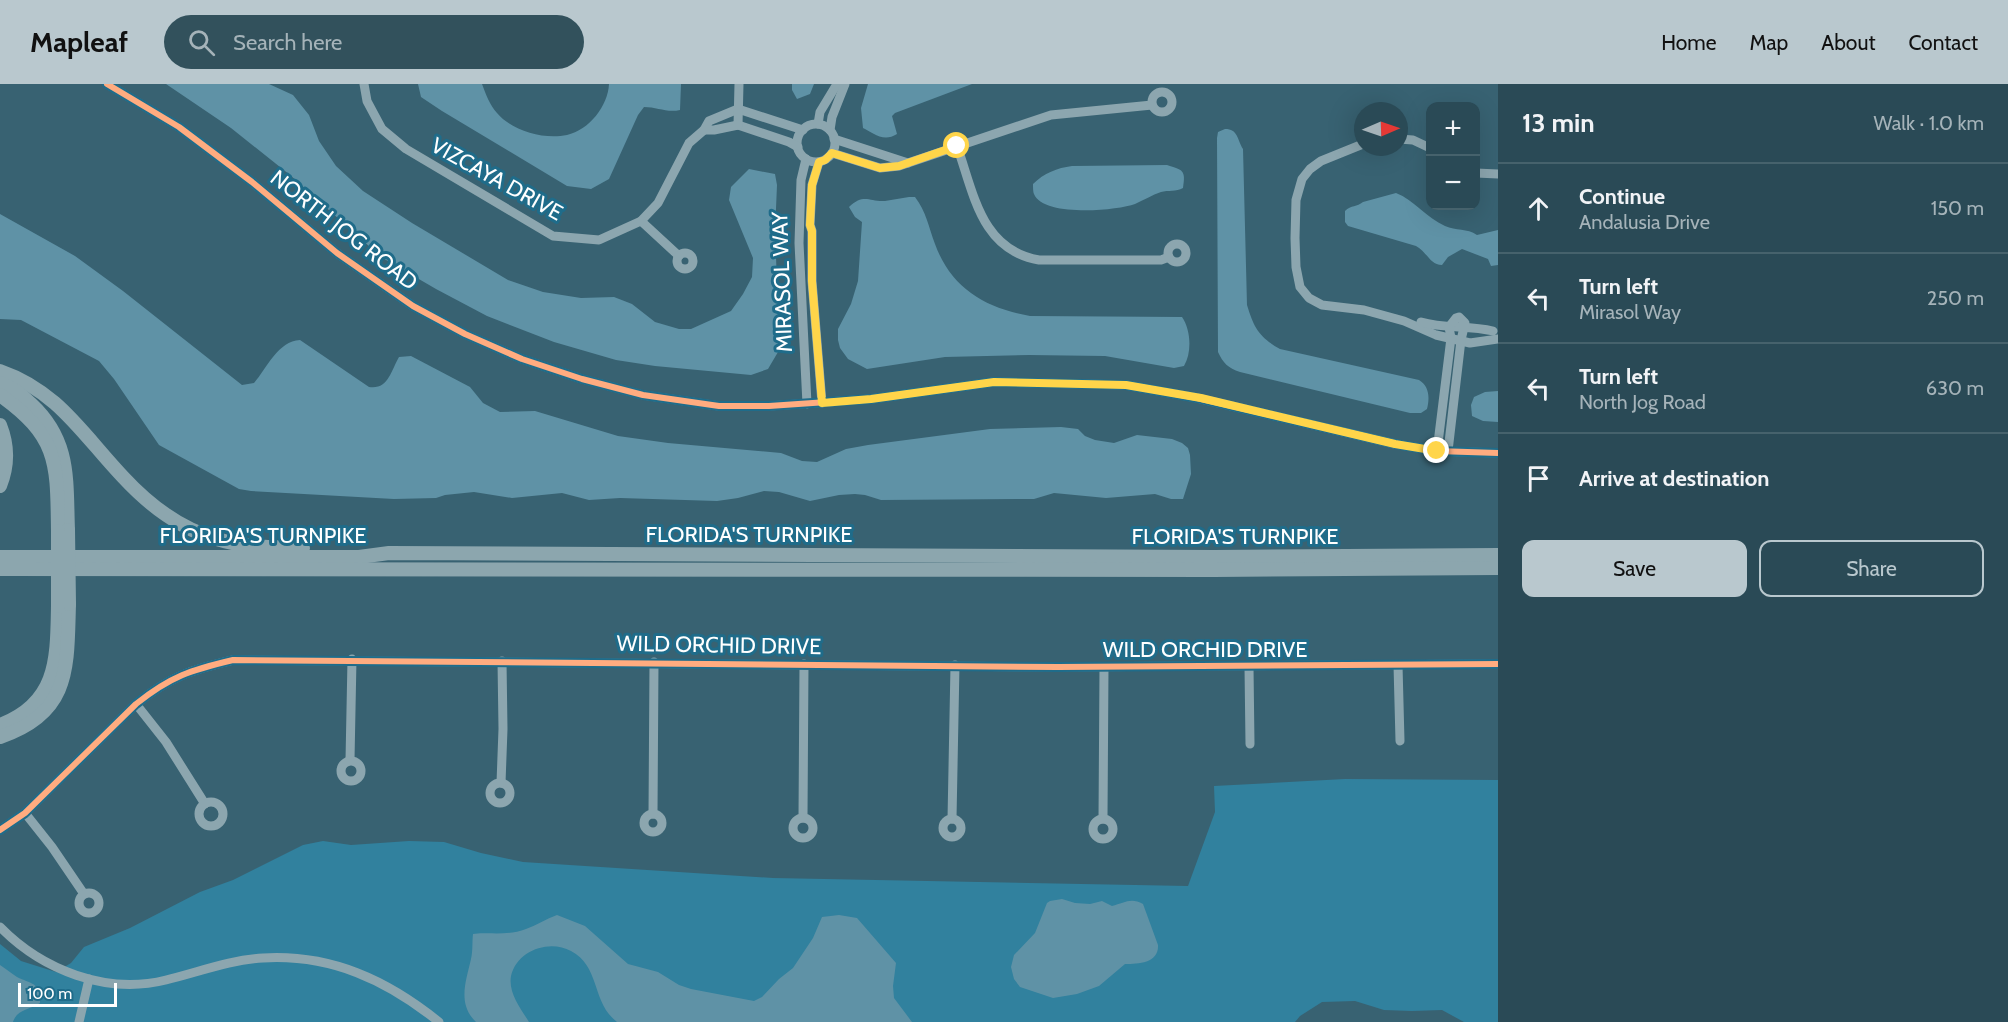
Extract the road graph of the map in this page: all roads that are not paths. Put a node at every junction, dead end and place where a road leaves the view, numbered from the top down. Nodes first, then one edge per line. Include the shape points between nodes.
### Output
1 (107, 84) edge
2 (364, 84) edge
3 (739, 84) edge
4 (837, 84) edge
5 (845, 84) edge
6 (1152, 105) dead end
7 (738, 109) junction
8 (738, 124) junction
9 (818, 124) junction
10 (704, 130) junction
11 (802, 130) junction
12 (832, 135) junction
13 (1408, 140) edge
14 (957, 146) junction
15 (1426, 146) edge
16 (798, 147) junction
17 (1354, 148) edge
18 (832, 153) junction
19 (806, 159) junction
20 (819, 162) junction
21 (908, 163) junction
22 (1480, 173) edge
23 (1498, 174) edge
24 (642, 221) junction
25 (679, 256) dead end
26 (1169, 257) dead end
27 (1417, 323) junction
28 (1448, 326) junction
29 (1465, 328) junction
30 (1495, 336) edge
31 (1458, 340) junction
32 (0, 371) edge
33 (0, 383) edge
34 (0, 395) edge
35 (822, 403) junction
36 (807, 404) junction
37 (0, 425) edge
38 (1437, 451) junction
39 (1448, 451) junction
40 (1498, 453) edge
41 (0, 486) edge
42 (63, 531) junction
43 (389, 554) junction
44 (1498, 555) edge
45 (0, 557) edge
46 (1498, 568) edge
47 (0, 569) edge
48 (39, 569) junction
49 (0, 578) edge
50 (63, 605) junction
51 (352, 659) junction
52 (502, 661) junction
53 (654, 662) junction
54 (804, 664) junction
55 (1498, 664) edge
56 (955, 665) junction
57 (1398, 665) junction
58 (1104, 667) junction
59 (1249, 667) junction
60 (136, 704) junction
61 (0, 725) edge
62 (0, 737) edge
63 (1400, 741) dead end
64 (1250, 744) dead end
65 (350, 760) dead end
66 (501, 783) dead end
67 (205, 804) dead end
68 (25, 813) junction
69 (653, 814) dead end
70 (803, 818) dead end
71 (952, 819) dead end
72 (1103, 819) dead end
73 (0, 830) edge
74 (84, 894) dead end
75 (0, 927) edge
76 (89, 979) junction
77 (79, 1022) edge
78 (438, 1022) edge

1 - 36 street, NORTH JOG ROAD via 179,127 337,253 410,304 465,334 532,362 643,395 718,406
2 - 24 street, VIZCAYA DRIVE via 367,101 382,129 406,149 553,236 599,240
3 - 7 street
4 - 9 street via 820,112
5 - 12 street via 832,117
6 - 14 street via 1051,115
7 - 8 street
7 - 10 street, VIZCAYA DRIVE via 709,122
7 - 11 street
8 - 10 street
8 - 16 street
9 - 11 street
9 - 12 street
10 - 24 street, VIZCAYA DRIVE via 689,144 658,203
11 - 16 street
12 - 18 street
12 - 21 street
13 - 15 street
14 - 21 street
14 - 26 street via 983,219 993,236 1009,250 1039,260
16 - 19 street
17 - 27 street via 1321,161 1302,179 1296,200 1297,279 1309,298 1322,305
18 - 20 street
18 - 21 street via 880,168
19 - 20 street
19 - 36 street, MIRASOL WAY via 801,180 799,243
20 - 35 street, MIRASOL WAY via 815,176 812,281
22 - 23 street
24 - 25 street
27 - 28 street via 1431,318
27 - 31 street via 1436,335
28 - 29 street
28 - 31 street
29 - 30 street via 1484,329
29 - 31 street
30 - 31 street
31 - 38 street
31 - 39 street
32 - 43 highway via 47,395 157,509 196,532 255,546
33 - 42 highway via 36,408 59,442 65,466
34 - 42 highway via 34,423 45,440 57,478
35 - 36 street, NORTH JOG ROAD
35 - 38 street, NORTH JOG ROAD via 994,382 1126,385
37 - 41 highway via 6,461
38 - 39 street, NORTH JOG ROAD
39 - 40 street, NORTH JOG ROAD
42 - 50 highway, bridge
43 - 44 highway, FLORIDA'S TURNPIKE
43 - 45 highway, FLORIDA'S TURNPIKE
46 - 48 highway, FLORIDA'S TURNPIKE
47 - 48 highway, FLORIDA'S TURNPIKE
48 - 49 highway
50 - 61 highway via 53,672 28,710
50 - 62 highway via 67,664 62,685 40,717
51 - 52 street, WILD ORCHID DRIVE
51 - 60 street, WILD ORCHID DRIVE via 233,660 181,674
51 - 65 street
52 - 53 street, WILD ORCHID DRIVE
52 - 66 street
53 - 54 street, WILD ORCHID DRIVE
53 - 69 street
54 - 56 street, WILD ORCHID DRIVE
54 - 70 street
55 - 57 street, WILD ORCHID DRIVE
56 - 58 street, WILD ORCHID DRIVE
56 - 71 street
57 - 59 street, WILD ORCHID DRIVE
57 - 63 street
58 - 59 street, WILD ORCHID DRIVE
58 - 72 street
59 - 64 street
60 - 67 street via 166,742
60 - 68 street, WILD ORCHID DRIVE
68 - 73 street, WILD ORCHID DRIVE
68 - 74 street
75 - 76 street via 25,950
76 - 77 street
76 - 78 street via 139,984 237,961 291,958 367,976 404,996

